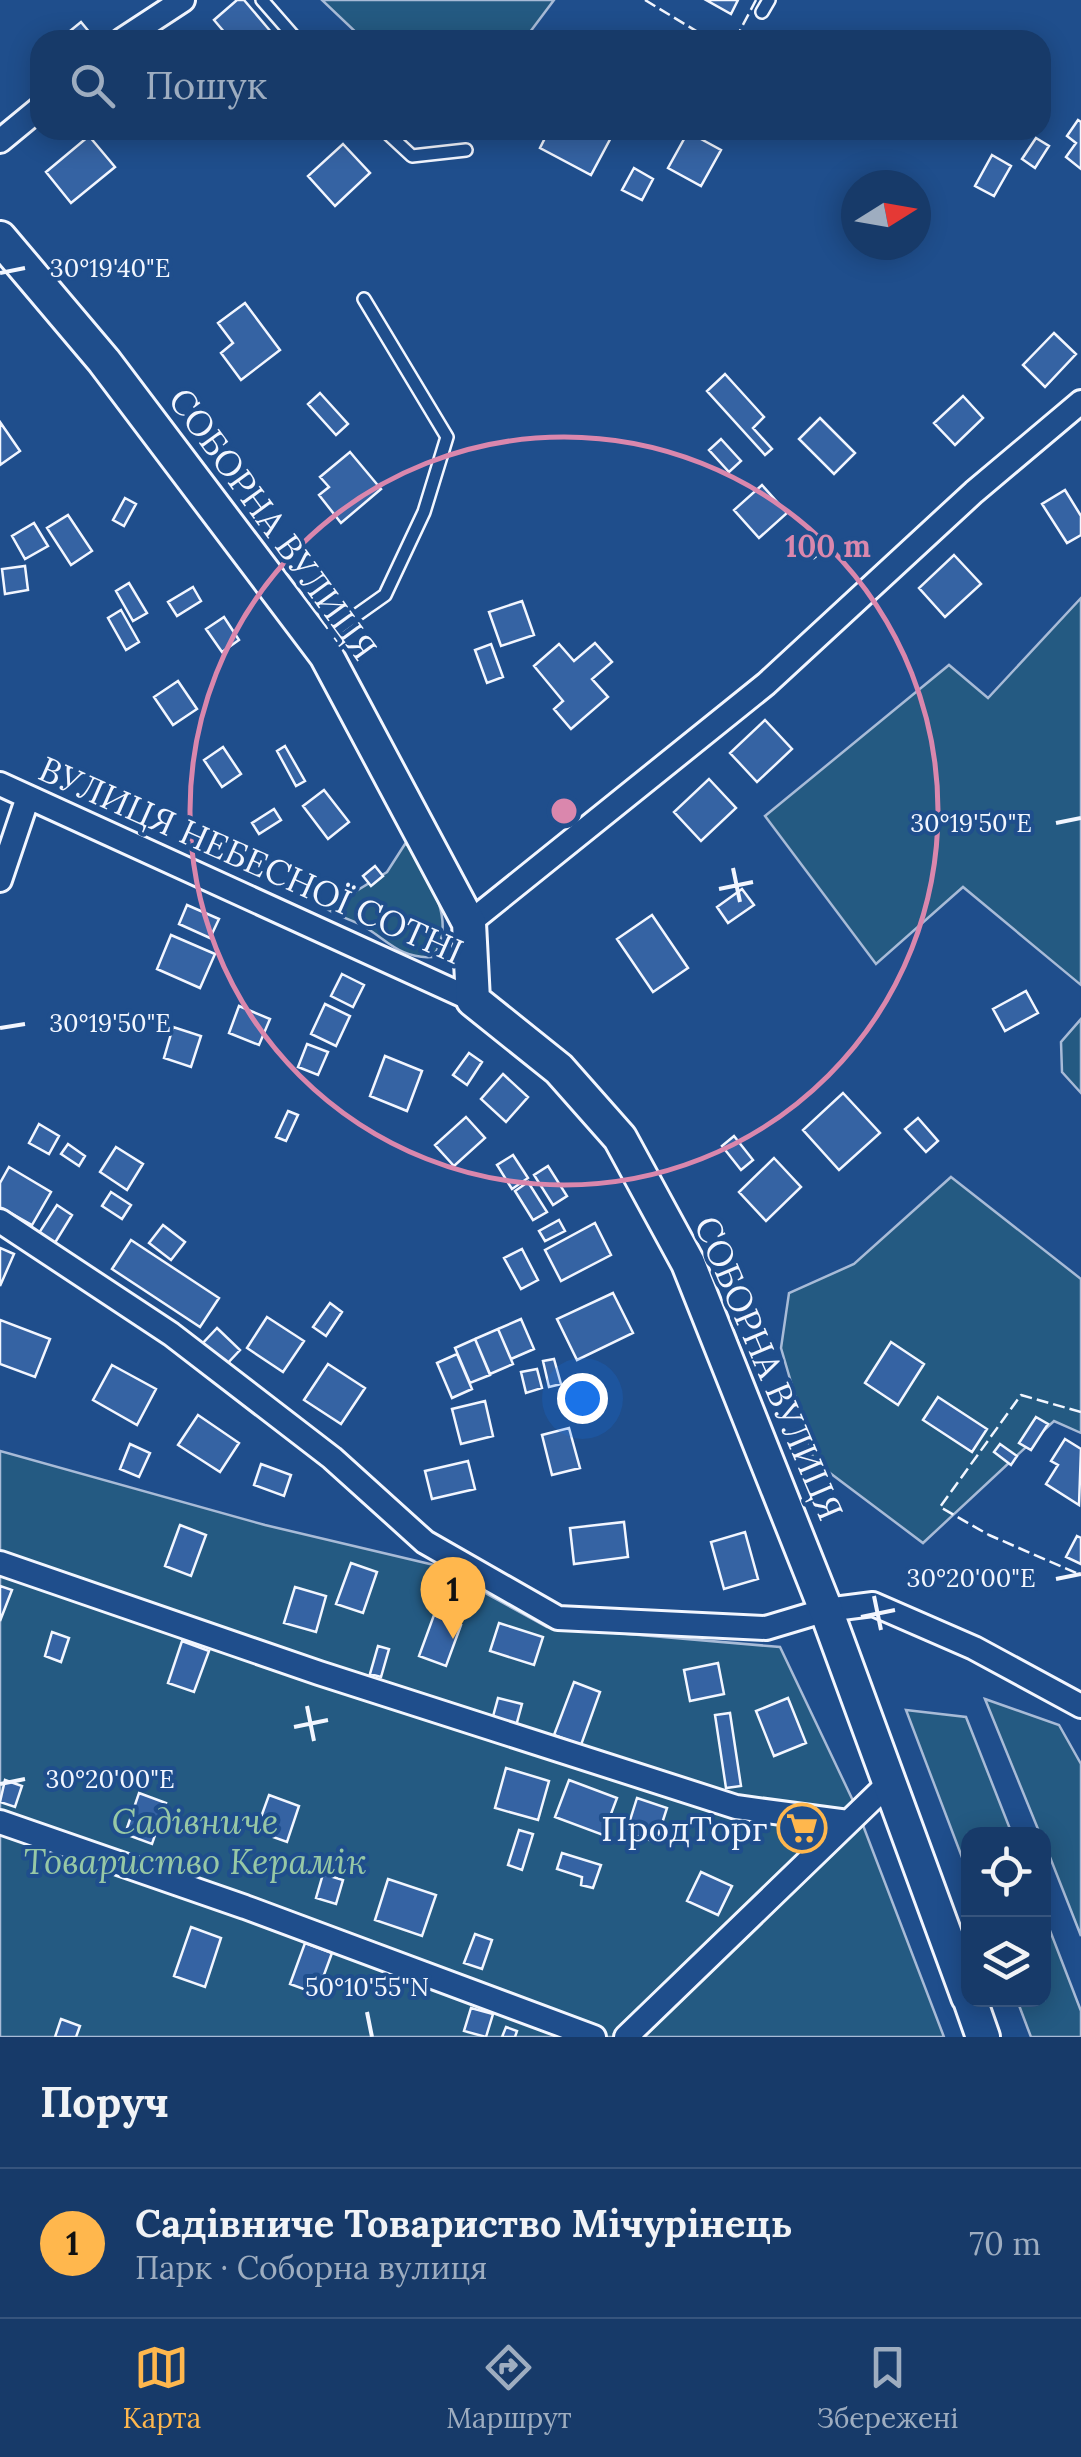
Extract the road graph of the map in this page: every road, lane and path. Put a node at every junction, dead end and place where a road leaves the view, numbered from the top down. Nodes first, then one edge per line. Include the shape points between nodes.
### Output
1 (184, 0) edge
2 (262, 0) edge
3 (138, 30) edge
4 (288, 30) edge
5 (30, 116) edge
6 (395, 140) edge
7 (0, 141) edge
8 (466, 150) dead end
9 (0, 238) edge
10 (364, 299) dead end
11 (1081, 402) edge
12 (317, 644) junction
13 (0, 784) edge
14 (28, 797) junction
15 (0, 880) edge
16 (469, 922) junction
17 (473, 1000) junction
18 (0, 1221) edge
19 (0, 1563) edge
20 (826, 1610) junction
21 (1081, 1706) edge
22 (890, 1782) junction
23 (0, 1822) edge
24 (848, 1822) junction
25 (961, 1976) edge
26 (972, 2007) edge
27 (594, 2037) edge
28 (626, 2037) edge
29 (983, 2037) edge

1 - 3 street
2 - 4 lane
5 - 7 street
6 - 8 lane via 412,156
9 - 12 main road, СОБОРНА ВУЛИЦЯ via 104,361
10 - 12 lane via 448,438 424,512 385,596
11 - 16 street via 766,684
12 - 16 main road, СОБОРНА ВУЛИЦЯ
13 - 14 street, ВУЛИЦЯ НЕБЕСНОЇ СОТНІ
14 - 15 street
14 - 17 street, ВУЛИЦЯ НЕБЕСНОЇ СОТНІ
16 - 17 main road, СОБОРНА ВУЛИЦЯ
17 - 20 main road, СОБОРНА ВУЛИЦЯ via 559,1069 620,1138 692,1272
18 - 20 street via 170,1334 332,1458 425,1542 558,1618 766,1628
19 - 24 street via 736,1807
20 - 21 street via 873,1604
20 - 22 main road, СОБОРНА ВУЛИЦЯ
22 - 24 street
22 - 25 main road, СОБОРНА ВУЛИЦЯ
23 - 27 street
24 - 28 street
26 - 29 main road, СОБОРНА ВУЛИЦЯ

